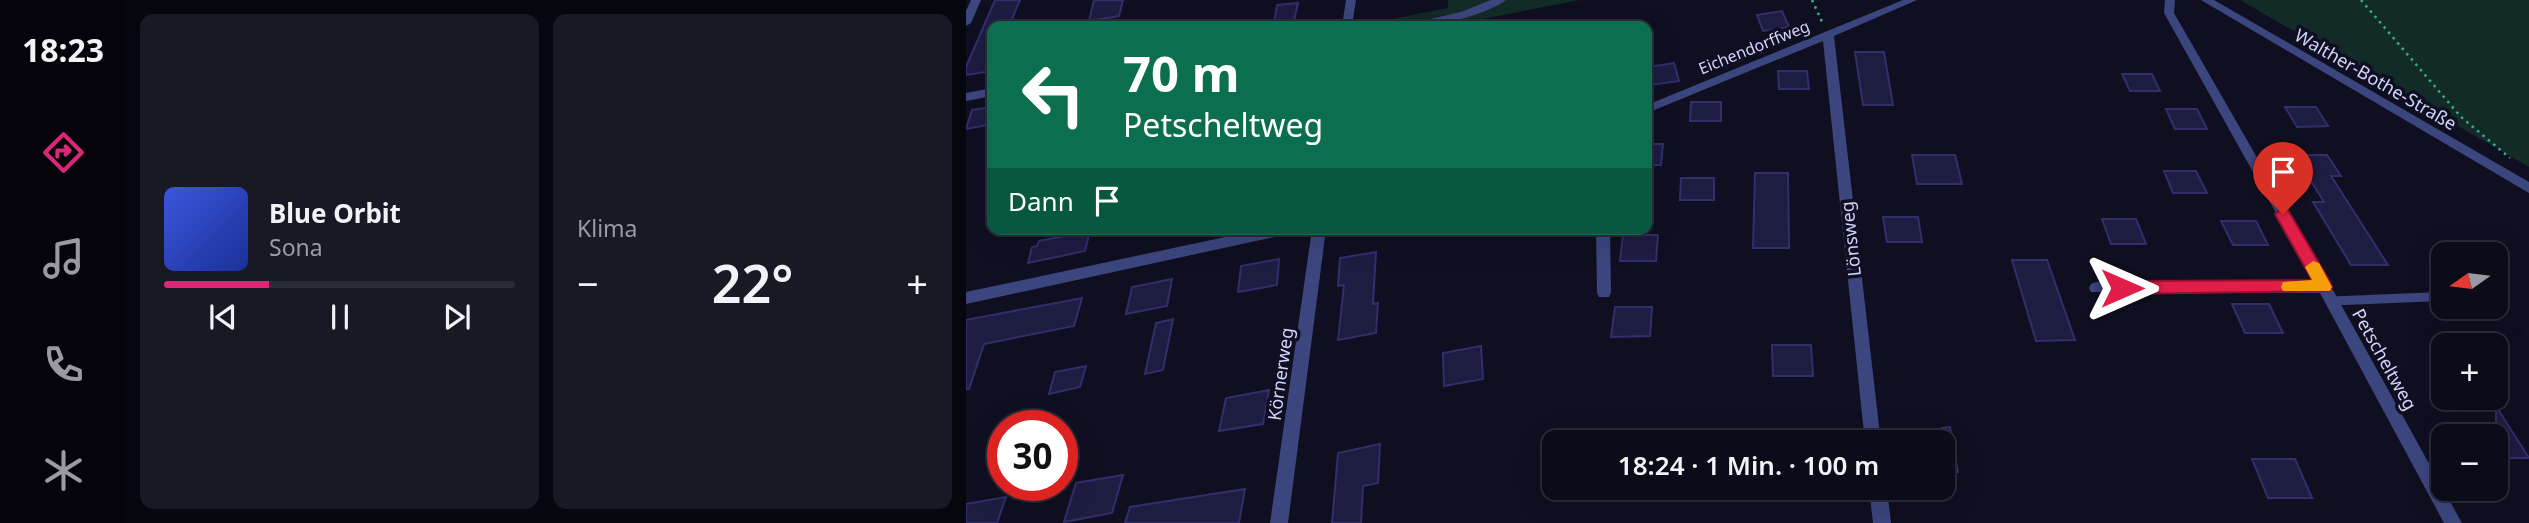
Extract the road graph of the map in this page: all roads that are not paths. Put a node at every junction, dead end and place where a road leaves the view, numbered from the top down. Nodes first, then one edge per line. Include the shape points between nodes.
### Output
1 (976, 0) edge
2 (1351, 0) edge
3 (1501, 0) edge
4 (1912, 0) edge
5 (2170, 0) edge
6 (2206, 0) edge
7 (1346, 21) edge
8 (1434, 21) edge
9 (966, 23) edge
10 (1828, 36) junction
11 (987, 93) edge
12 (966, 97) edge
13 (1652, 106) edge
14 (2529, 188) edge
15 (1260, 235) edge
16 (1318, 235) edge
17 (1603, 235) edge
18 (2324, 287) junction
19 (2096, 288) dead end
20 (1604, 293) dead end
21 (2429, 297) dead end
22 (966, 299) edge
23 (2332, 301) junction
24 (1872, 430) edge
25 (1879, 500) edge
26 (1279, 523) edge
27 (1882, 523) edge
28 (2453, 523) edge

1 - 9 street
2 - 7 street
3 - 8 street
4 - 10 street, Eichendorffweg
5 - 18 street, Petscheltweg via 2169,13
6 - 14 street, Walther-Bothe-Straße
10 - 13 street, Eichendorffweg
10 - 24 street, Lönsweg
11 - 12 street
15 - 22 street
16 - 26 street, Körnerweg
17 - 20 street
18 - 19 street
18 - 23 street, Petscheltweg
21 - 23 lane
23 - 28 street, Petscheltweg
25 - 27 street

